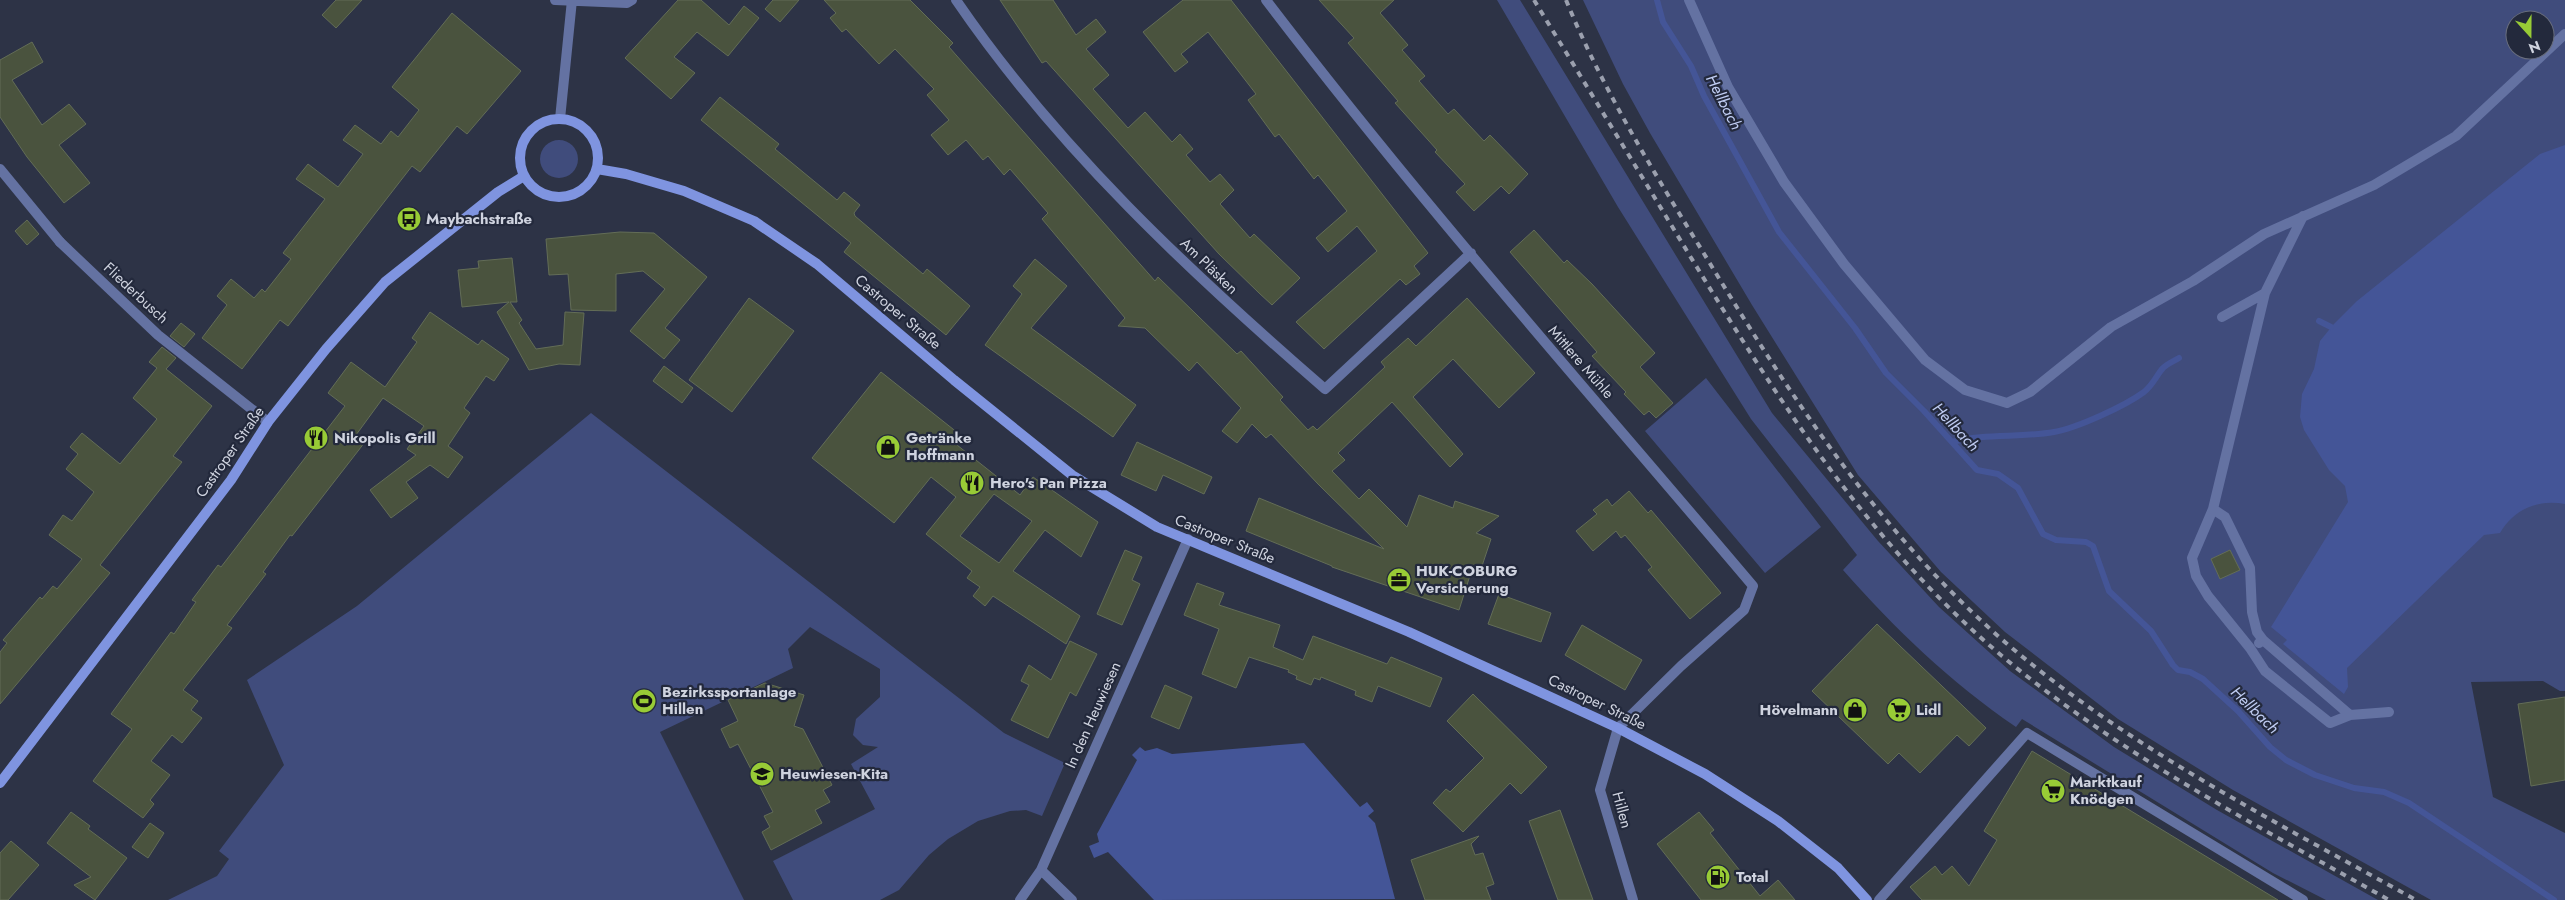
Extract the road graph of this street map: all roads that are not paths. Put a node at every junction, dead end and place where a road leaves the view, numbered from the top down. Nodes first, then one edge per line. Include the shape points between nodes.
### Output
1 (555, 0) edge
2 (632, 0) edge
3 (956, 0) edge
4 (1266, 0) edge
5 (1690, 0) edge
6 (572, 1) edge
7 (2565, 34) edge
8 (560, 119) junction
9 (0, 169) edge
10 (597, 169) junction
11 (524, 176) junction
12 (2303, 216) junction
13 (1471, 254) junction
14 (2265, 294) junction
15 (2222, 318) dead end
16 (268, 422) junction
17 (2212, 509) junction
18 (1188, 539) junction
19 (2262, 640) junction
20 (2250, 648) junction
21 (2389, 712) dead end
22 (2350, 715) junction
23 (1618, 728) junction
24 (0, 783) edge
25 (1041, 870) junction
26 (1020, 900) edge
27 (1072, 900) edge
28 (1633, 900) edge
29 (1867, 900) edge
30 (1879, 900) edge
31 (2303, 900) edge

1 - 6 street
2 - 6 street via 627,3
3 - 13 street, Am Pläsken via 1029,98 1107,186 1225,302 1325,389
4 - 13 street, Mittlere Mühle via 1336,92
5 - 12 street via 1728,87 1784,182 1844,264 1924,360 1965,390 2007,403 2030,392 2111,327 2193,281 2264,234
6 - 8 street
7 - 12 street via 2456,136 2374,185
8 - 10 main road via 572,121 591,135 596,146
8 - 11 main road via 538,125 529,133 520,154
9 - 16 street, Fliederbusch via 60,242 158,335
10 - 11 main road via 584,188 563,197 540,193
10 - 18 main road, Castroper Straße via 626,174 684,192 754,221 817,264 1072,475 1157,526
11 - 16 main road, Castroper Straße via 498,192 385,282
12 - 14 street
13 - 23 street, Mittlere Mühle via 1752,586 1744,610
14 - 15 street
14 - 17 street
16 - 24 main road, Castroper Straße via 231,480
17 - 19 street via 2225,517 2250,568 2252,612
17 - 20 street via 2192,558 2196,576
18 - 23 main road, Castroper Straße via 1409,632
18 - 25 street, In den Heuwiesen
19 - 20 street
19 - 22 street
20 - 22 street via 2265,670 2330,723
21 - 22 street
23 - 28 street, Hillen via 1600,790
23 - 29 main road, Castroper Straße via 1705,774 1778,821 1838,868
25 - 26 street, In den Heuwiesen
25 - 27 street
30 - 31 street via 2027,733

